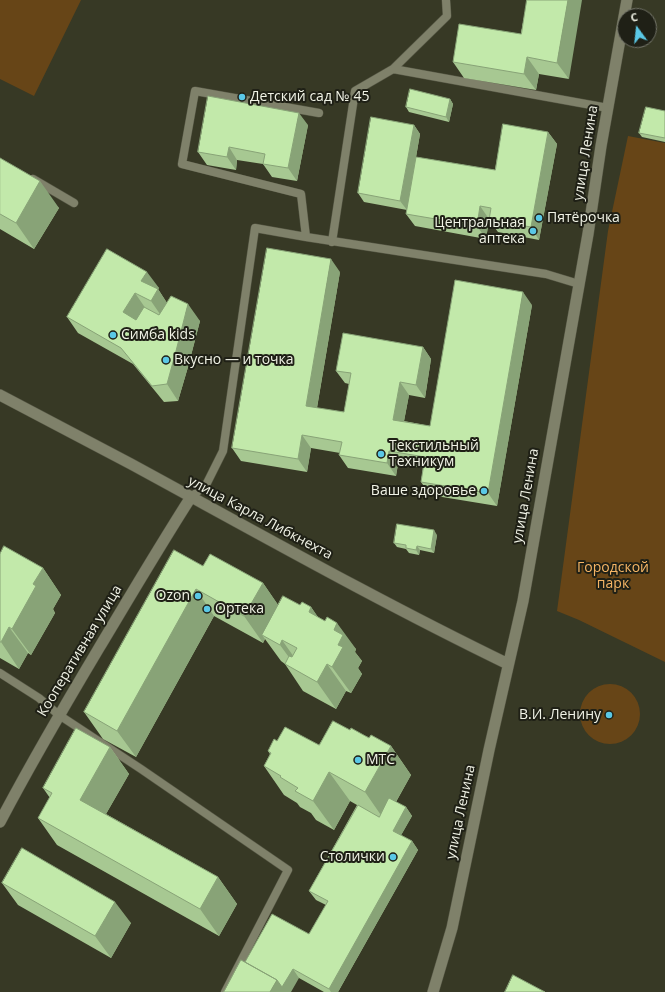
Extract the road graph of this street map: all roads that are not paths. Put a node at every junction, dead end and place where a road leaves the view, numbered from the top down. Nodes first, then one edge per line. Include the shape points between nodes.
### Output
1 (446, 0) edge
2 (627, 0) edge
3 (393, 69) junction
4 (608, 108) junction
5 (319, 113) dead end
6 (27, 175) edge
7 (74, 203) dead end
8 (306, 238) junction
9 (332, 242) junction
10 (579, 284) junction
11 (0, 395) edge
12 (190, 497) junction
13 (508, 664) junction
14 (0, 673) edge
15 (59, 715) junction
16 (0, 822) edge
17 (225, 992) edge
18 (433, 992) edge

1 - 3 lane via 447,16
2 - 4 main road, улица Ленина
3 - 4 lane
3 - 9 lane via 355,91
4 - 10 main road, улица Ленина
5 - 8 lane via 195,91 182,164 301,194
6 - 7 lane
8 - 9 lane
8 - 12 lane via 255,228 224,451 206,485
9 - 10 lane via 546,274
10 - 13 main road, улица Ленина via 523,601
11 - 12 main road, улица Карла Либкнехта
12 - 13 main road, улица Карла Либкнехта via 371,595
12 - 15 main road, Кооперативная улица
13 - 18 main road, улица Ленина via 452,928
14 - 15 lane via 39,698
15 - 16 main road, Кооперативная улица
15 - 17 lane via 288,870

